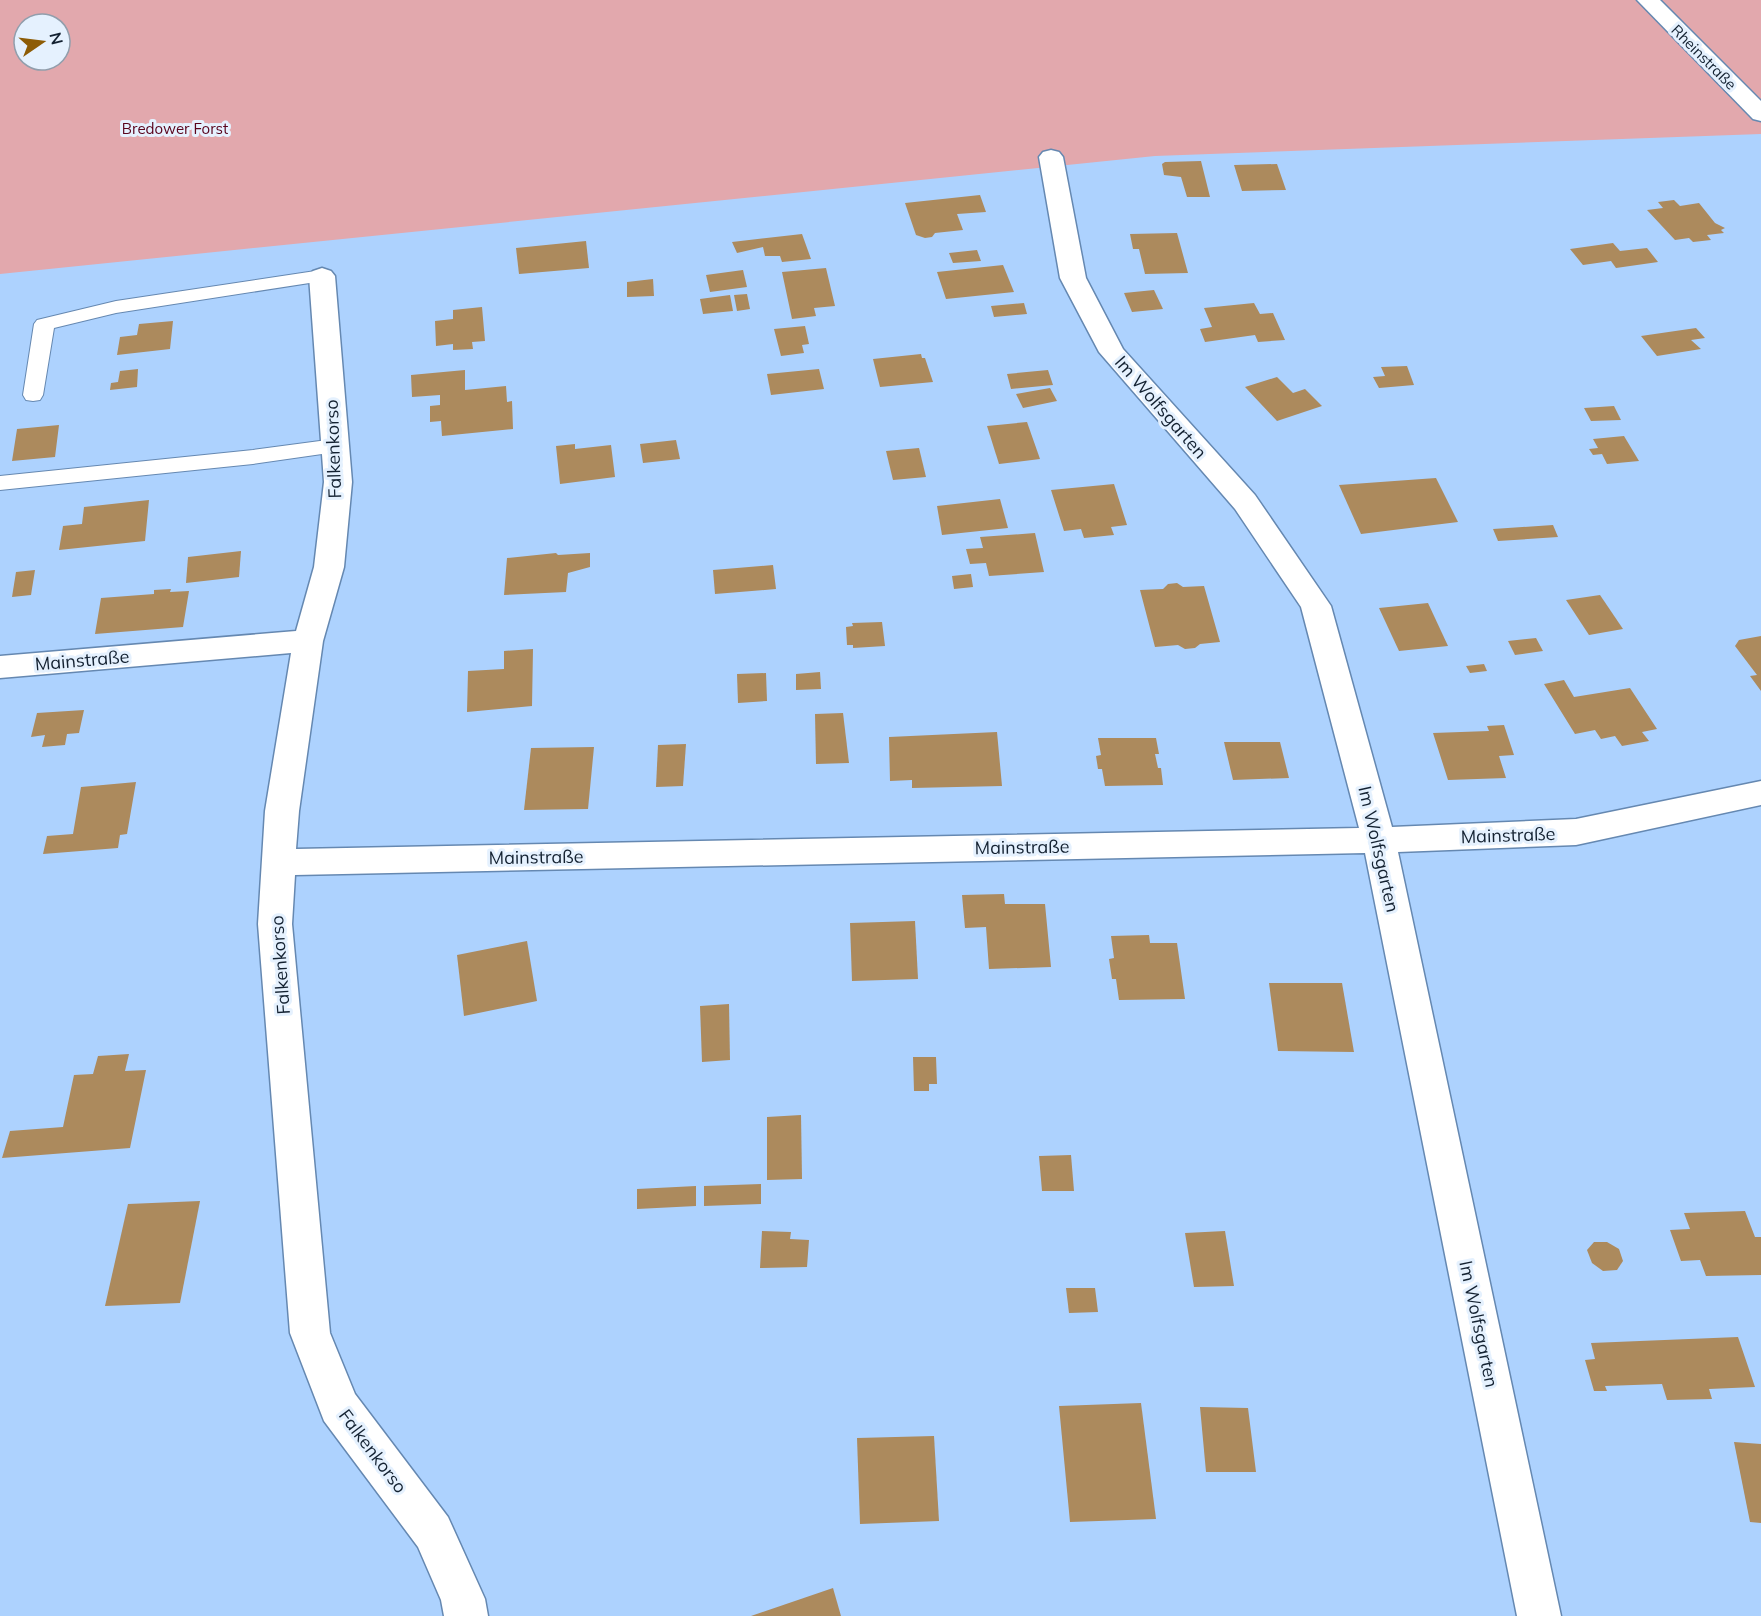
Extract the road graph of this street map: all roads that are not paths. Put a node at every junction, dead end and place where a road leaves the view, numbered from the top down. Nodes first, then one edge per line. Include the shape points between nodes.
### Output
1 (1648, 0) edge
2 (1761, 114) edge
3 (1051, 157) dead end
4 (322, 276) joint
5 (33, 395) dead end
6 (335, 446) junction
7 (0, 483) edge
8 (308, 641) junction
9 (0, 667) edge
10 (1761, 793) edge
11 (1379, 840) junction
12 (279, 862) junction
13 (466, 1616) edge
14 (1539, 1616) edge

1 - 2 street, Rheinstraße
3 - 11 street, Im Wolfsgarten via 1073,278 1112,352 1245,502 1316,606
4 - 5 lane via 116,307 44,324
4 - 6 street, Falkenkorso
6 - 7 lane
6 - 8 street, Falkenkorso via 338,482 329,567
8 - 9 street, Mainstraße
8 - 12 street, Falkenkorso via 282,811
10 - 11 street, Mainstraße via 1576,832
11 - 12 street, Mainstraße
11 - 14 street, Im Wolfsgarten
12 - 13 street, Falkenkorso via 275,924 310,1333 339,1407 433,1533 463,1599

